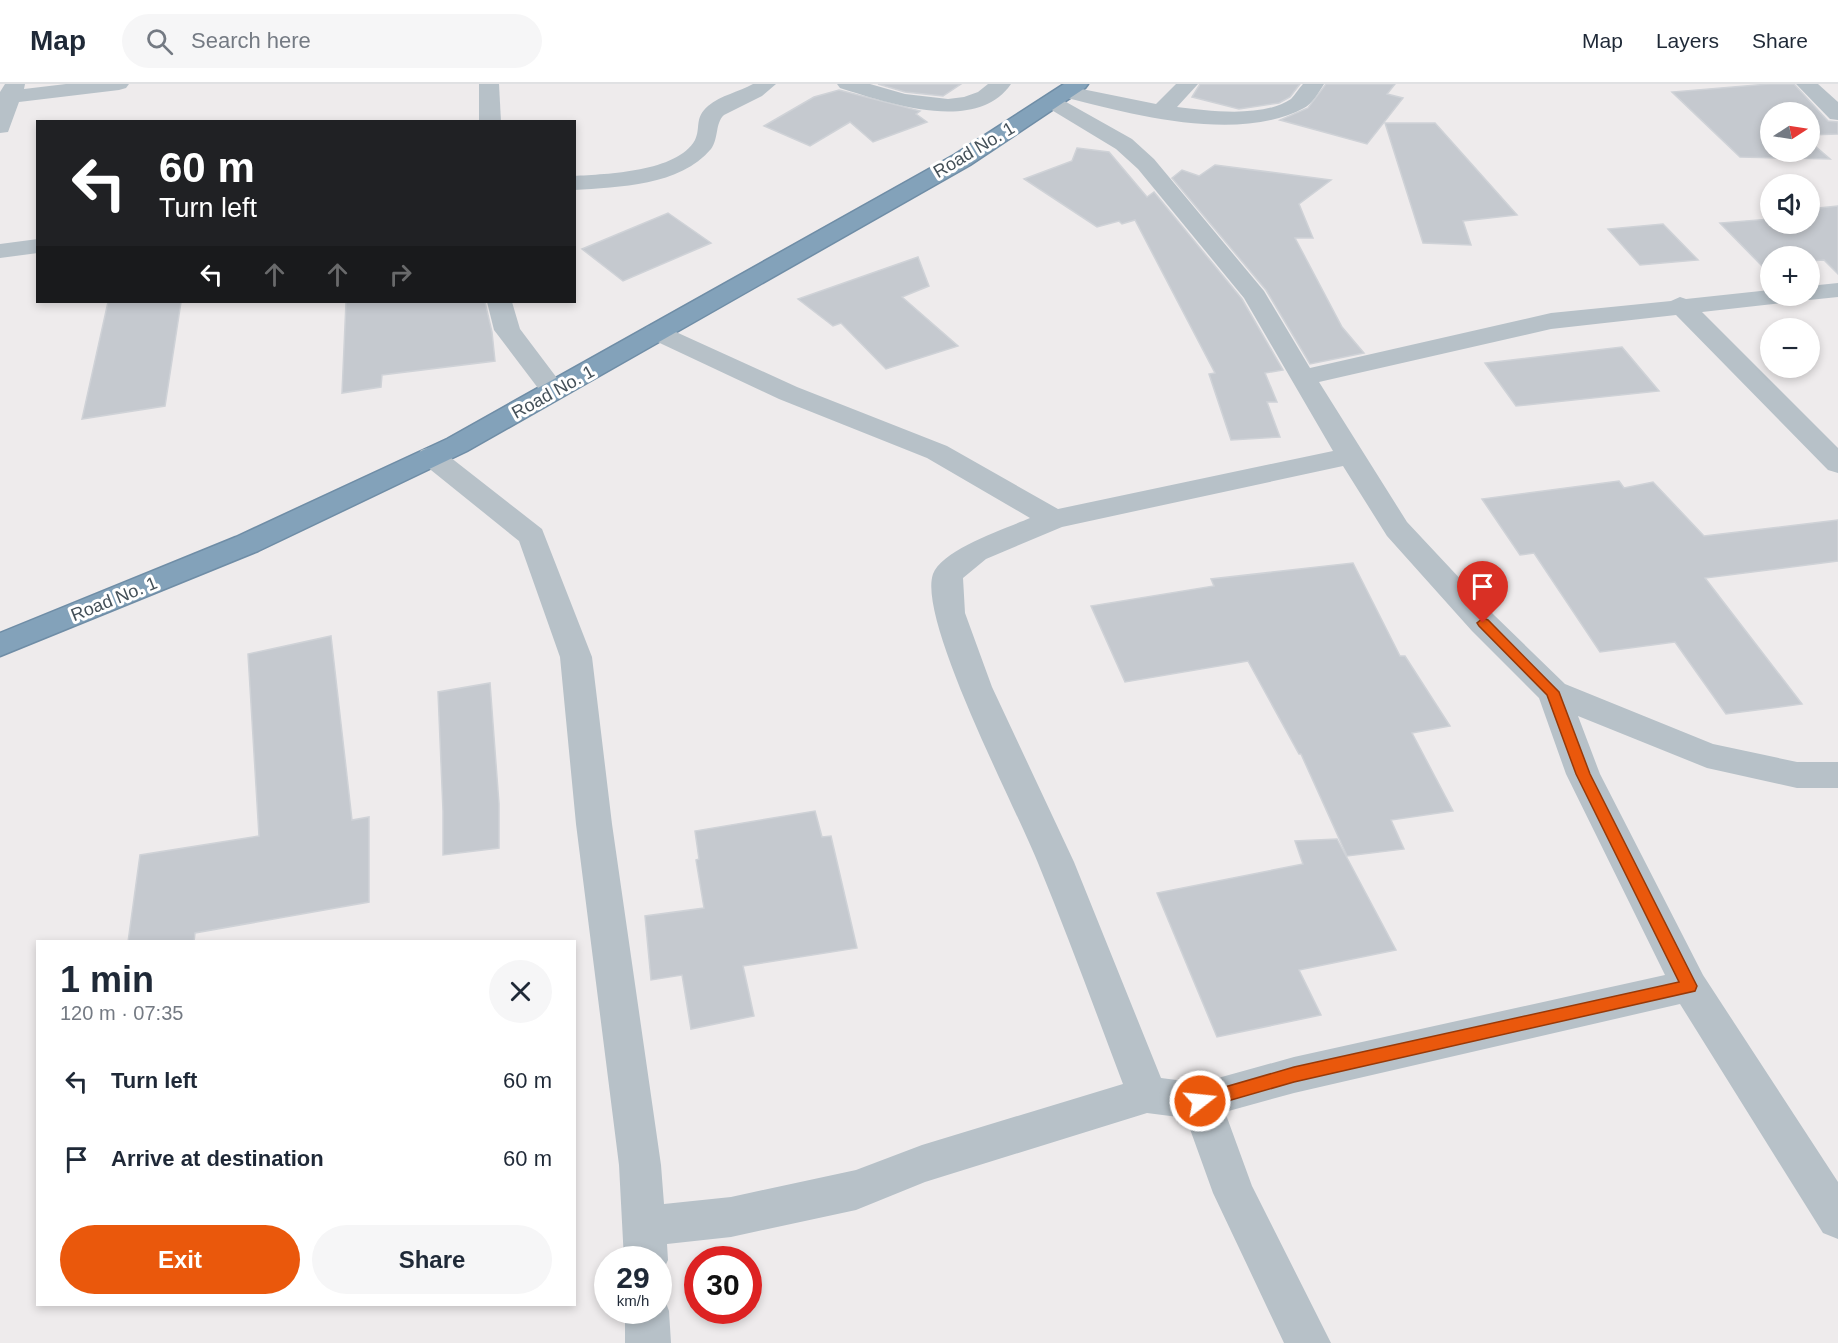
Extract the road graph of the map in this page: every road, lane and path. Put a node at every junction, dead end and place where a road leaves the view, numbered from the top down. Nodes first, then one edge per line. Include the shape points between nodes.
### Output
1 (119, 84) edge
2 (489, 84) edge
3 (766, 84) edge
4 (847, 84) edge
5 (1001, 84) edge
6 (1188, 84) edge
7 (1314, 84) edge
8 (1806, 84) edge
9 (9, 93) edge
10 (1065, 93) edge
11 (1161, 111) junction
12 (1838, 114) edge
13 (490, 120) edge
14 (0, 128) edge
15 (576, 183) edge
16 (36, 246) edge
17 (0, 251) edge
18 (1838, 290) edge
19 (1820, 292) edge
20 (1760, 298) edge
21 (500, 303) edge
22 (1680, 305) junction
23 (656, 332) junction
24 (1303, 378) junction
25 (553, 390) junction
26 (432, 456) junction
27 (1351, 456) junction
28 (1838, 464) edge
29 (1054, 519) junction
30 (0, 645) edge
31 (1553, 692) junction
32 (1838, 775) edge
33 (1689, 986) junction
34 (1147, 1095) junction
35 (1200, 1101) junction
36 (1838, 1219) edge
37 (646, 1243) edge
38 (647, 1324) edge
39 (648, 1343) edge
40 (1308, 1343) edge

1 - 9 street
2 - 13 street
3 - 15 street via 718,108 708,118 705,142 686,160 653,173
4 - 5 street via 945,107 994,92
6 - 11 street
7 - 11 street via 1311,93 1286,110 1252,119
8 - 12 street
9 - 14 street
10 - 11 street
10 - 23 highway, Road No. 1 via 962,160
10 - 24 street via 1146,164 1224,255 1255,296
16 - 17 street
18 - 19 street
20 - 22 street
21 - 25 street via 507,330
22 - 24 street via 1551,321
22 - 28 street
23 - 25 highway, Road No. 1
23 - 29 street via 788,393 937,452
24 - 27 street
25 - 26 highway, Road No. 1
26 - 30 highway, Road No. 1 via 248,544
26 - 37 street via 532,536 576,657 594,824 640,1165
27 - 29 street
27 - 31 street via 1397,529
29 - 34 street via 975,552 948,575 949,613 976,687 1056,862
31 - 32 street via 1707,755 1797,775
31 - 33 street via 1583,774
33 - 35 street via 1294,1075
33 - 36 street
34 - 35 street
34 - 37 street via 922,1164 856,1190 731,1217
35 - 40 street via 1234,1193
38 - 39 street

